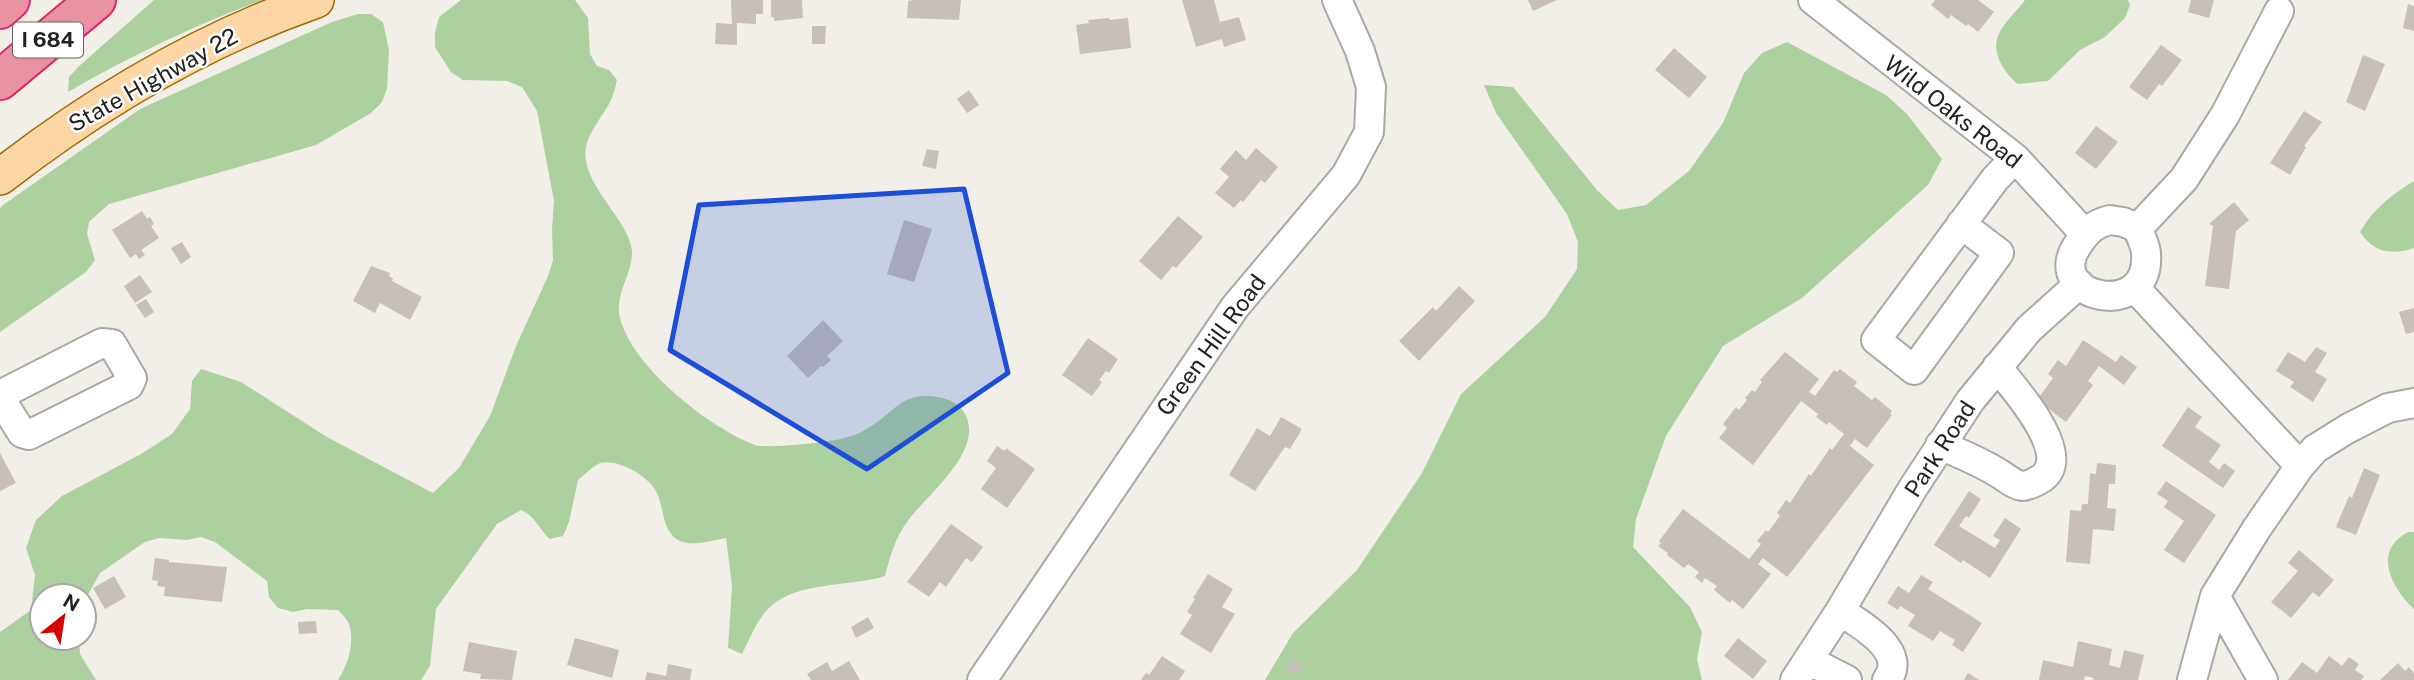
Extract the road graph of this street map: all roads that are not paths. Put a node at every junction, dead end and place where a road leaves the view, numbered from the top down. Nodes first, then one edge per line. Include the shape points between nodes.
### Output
1 (10, 0) edge
2 (96, 0) edge
3 (316, 0) edge
4 (1337, 0) edge
5 (1813, 0) edge
6 (0, 9) edge
7 (2279, 10) dead end
8 (0, 80) edge
9 (2015, 158) junction
10 (0, 177) edge
11 (1961, 224) junction
12 (2138, 228) junction
13 (2085, 234) junction
14 (2079, 284) junction
15 (2135, 288) junction
16 (1997, 367) junction
17 (2414, 403) edge
18 (1940, 445) junction
19 (2300, 466) junction
20 (2215, 596) junction
21 (1840, 611) junction
22 (1801, 670) edge
23 (982, 680) edge
24 (1847, 680) edge
25 (1887, 680) edge
26 (2192, 680) edge
27 (2263, 680) edge

1 - 6 highway, I 684
2 - 8 highway, I 684
3 - 10 main road, State Highway 22 via 245,29 134,86
4 - 23 street, Green Hill Road via 1371,87 1369,132 1346,175 1227,317
5 - 9 street, Wild Oaks Road
7 - 12 street via 2253,64 2184,178
9 - 11 street
9 - 13 street, Wild Oaks Road
11 - 11 street via 1876,340 1914,370 1999,253
12 - 13 street via 2110,220 2096,223
12 - 15 street via 2146,254 2143,275
13 - 14 street via 2070,263
14 - 15 street via 2089,294 2105,297
14 - 16 street, Park Road
15 - 19 street
16 - 18 street, Park Road
16 - 18 street via 2036,416 2048,444 2048,473 2023,486
17 - 19 street via 2388,408 2347,429 2315,449
18 - 21 street, Park Road
19 - 20 street
20 - 26 street
20 - 27 street
21 - 22 street, Park Road
21 - 25 street via 1887,648 1893,666
22 - 24 street

